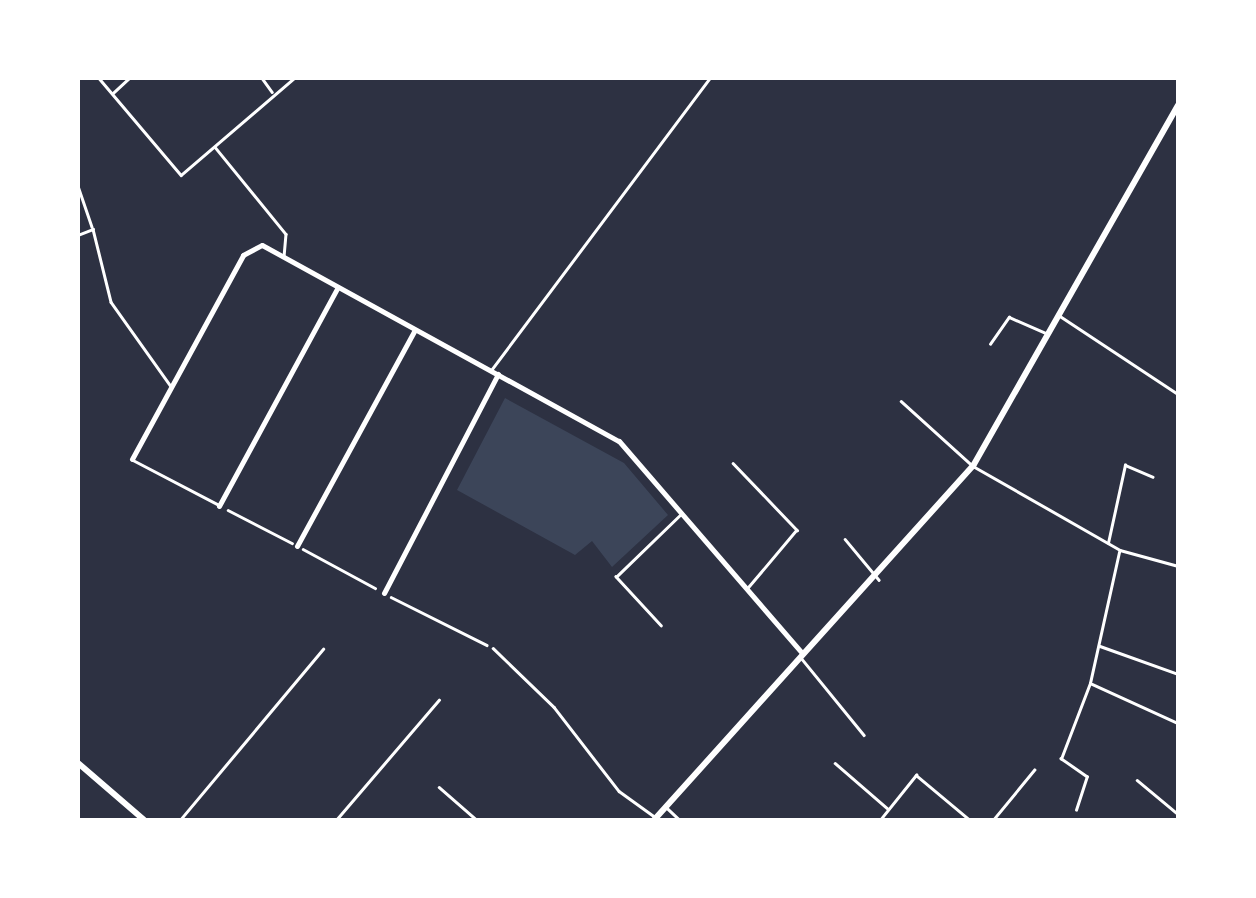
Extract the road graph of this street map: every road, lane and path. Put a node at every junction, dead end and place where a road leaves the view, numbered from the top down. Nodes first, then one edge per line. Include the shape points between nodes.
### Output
1 (100, 78) edge
2 (129, 78) edge
3 (262, 78) edge
4 (294, 78) edge
5 (710, 78) edge
6 (272, 92) junction
7 (113, 93) junction
8 (1178, 105) edge
9 (214, 146) junction
10 (78, 186) edge
11 (92, 229) junction
12 (78, 234) edge
13 (284, 255) junction
14 (338, 287) junction
15 (1059, 315) junction
16 (414, 330) junction
17 (1048, 334) junction
18 (990, 344) dead end
19 (494, 372) junction
20 (170, 385) junction
21 (1178, 394) edge
22 (901, 401) dead end
23 (132, 459) joint
24 (733, 463) dead end
25 (973, 466) junction
26 (1153, 477) dead end
27 (219, 506) junction
28 (681, 514) junction
29 (845, 539) dead end
30 (1108, 544) junction
31 (297, 546) junction
32 (1120, 550) junction
33 (1178, 566) edge
34 (879, 580) junction
35 (747, 589) junction
36 (384, 593) junction
37 (660, 626) dead end
38 (1100, 646) junction
39 (493, 648) joint
40 (323, 649) dead end
41 (802, 652) junction
42 (1178, 674) edge
43 (1090, 683) junction
44 (439, 700) dead end
45 (1178, 722) edge
46 (864, 735) dead end
47 (78, 763) edge
48 (835, 764) dead end
49 (1034, 770) dead end
50 (1137, 780) dead end
51 (439, 787) dead end
52 (666, 807) junction
53 (888, 809) junction
54 (1076, 810) dead end
55 (1178, 814) edge
56 (655, 819) edge
57 (144, 820) edge
58 (180, 820) edge
59 (336, 820) edge
60 (478, 820) edge
61 (680, 820) edge
62 (880, 820) edge
63 (970, 820) edge
64 (993, 820) edge

1 - 7 lane
2 - 7 lane
3 - 6 lane
4 - 6 lane
5 - 19 lane
6 - 9 lane
7 - 9 lane via 178,174
8 - 15 street
9 - 13 lane via 286,234
10 - 11 lane
11 - 12 lane
11 - 20 lane via 111,302
13 - 14 street
13 - 20 street via 262,245 243,255
14 - 16 street
14 - 27 street
15 - 17 street
15 - 21 lane
16 - 19 street
16 - 31 street
17 - 18 lane via 1010,317
17 - 25 street
19 - 28 street via 619,441
19 - 36 street
20 - 23 street
22 - 25 lane
23 - 27 lane
24 - 35 lane via 797,530
25 - 30 lane
25 - 34 street
26 - 30 lane via 1125,465
27 - 31 path
28 - 35 street
28 - 37 lane via 616,576
29 - 34 lane
30 - 32 lane
31 - 36 path
32 - 33 lane
32 - 38 lane
34 - 41 street
35 - 41 street
36 - 39 path
38 - 42 lane
38 - 43 lane
39 - 56 lane via 554,707 619,791
40 - 58 lane
41 - 46 lane
41 - 52 street
43 - 45 lane
43 - 54 lane via 1061,760 1088,776
44 - 59 lane
47 - 57 street
48 - 53 lane
49 - 64 lane
50 - 55 lane
51 - 60 lane
52 - 56 street
52 - 61 lane
53 - 62 lane
53 - 63 lane via 916,775

